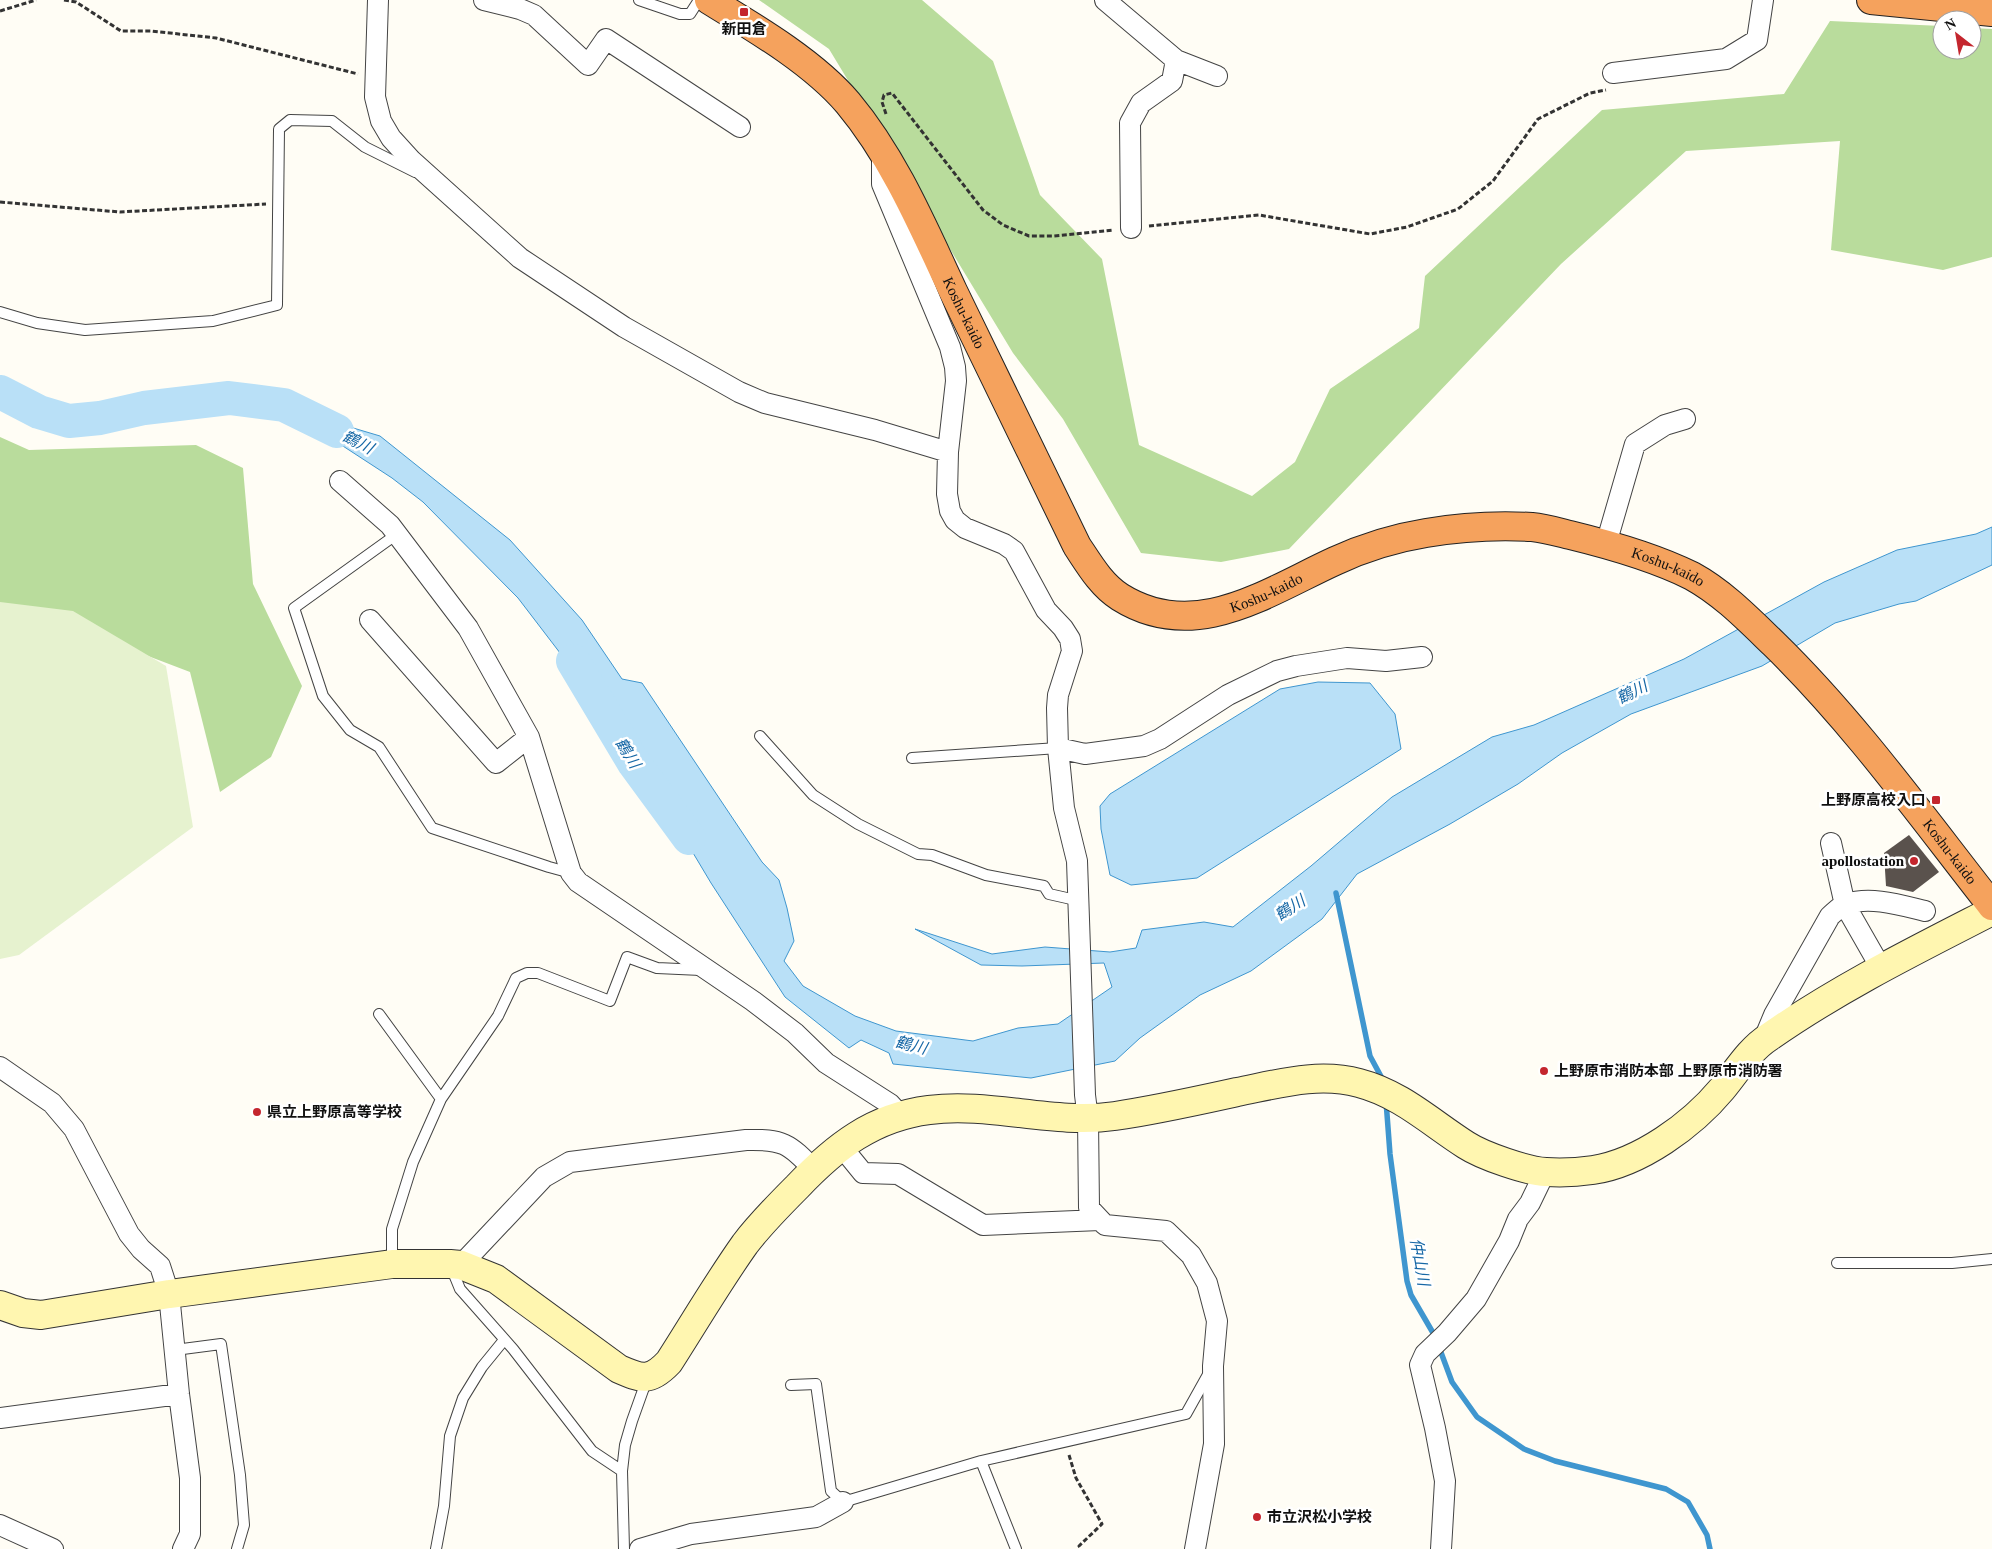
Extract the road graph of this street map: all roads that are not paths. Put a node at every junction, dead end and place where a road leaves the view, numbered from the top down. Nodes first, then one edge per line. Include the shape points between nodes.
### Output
1 (378, 0) edge
2 (484, 0) edge
3 (639, 0) edge
4 (699, 0) edge
5 (709, 0) edge
6 (1105, 0) edge
7 (1763, 0) edge
8 (1871, 0) edge
9 (521, 5) edge
10 (1992, 12) edge
11 (1176, 60) junction
12 (1217, 76) dead end
13 (1610, 81) road end
14 (740, 127) dead end
15 (882, 152) junction
16 (438, 183) junction
17 (1131, 228) road end
18 (0, 312) edge
19 (1685, 419) dead end
20 (948, 452) junction
21 (340, 481) dead end
22 (397, 534) junction
23 (1606, 544) junction
24 (370, 620) dead end
25 (1422, 657) dead end
26 (760, 736) dead end
27 (529, 737) junction
28 (1058, 748) junction
29 (912, 758) dead end
30 (1831, 843) dead end
31 (571, 872) junction
32 (1080, 901) junction
33 (1845, 905) junction
34 (1992, 906) edge
35 (1924, 911) dead end
36 (1992, 911) edge
37 (1881, 968) junction
38 (706, 970) junction
39 (380, 1014) dead end
40 (1764, 1040) junction
41 (0, 1067) edge
42 (442, 1099) junction
43 (1087, 1107) junction
44 (901, 1116) junction
45 (841, 1146) junction
46 (814, 1170) junction
47 (1545, 1172) junction
48 (1100, 1220) junction
49 (1992, 1259) edge
50 (1837, 1263) dead end
51 (392, 1264) junction
52 (456, 1264) junction
53 (169, 1294) junction
54 (0, 1305) edge
55 (504, 1340) junction
56 (174, 1350) junction
57 (1213, 1366) junction
58 (648, 1378) junction
59 (791, 1385) dead end
60 (178, 1394) junction
61 (0, 1418) edge
62 (981, 1461) junction
63 (622, 1471) junction
64 (843, 1502) junction
65 (0, 1525) edge
66 (53, 1549) edge
67 (183, 1549) edge
68 (237, 1549) edge
69 (436, 1549) edge
70 (624, 1549) edge
71 (640, 1549) edge
72 (1016, 1549) edge
73 (1195, 1549) edge
74 (1441, 1549) edge

1 - 16 street via 376,97 381,121 411,160
2 - 9 street
3 - 4 lane via 680,14 690,14
5 - 15 highway, Koshu-kaido via 759,30 821,77 847,103
6 - 11 street
7 - 13 street via 1758,40 1726,59
8 - 10 highway
9 - 14 street via 588,65 606,39
11 - 12 street
11 - 17 street via 1172,81 1141,103 1130,123
15 - 20 street via 882,184 950,347 955,367
15 - 23 highway, Koshu-kaido via 914,210 1077,546 1106,585 1120,597 1156,612 1204,616 1256,598 1338,559 1376,545 1424,533 1475,526 1535,527
16 - 18 lane via 365,147 332,121 290,120 279,129 277,305 213,321 85,330 37,323
16 - 20 street via 520,258 624,327 739,392 765,403
19 - 23 street via 1665,424 1634,444
20 - 28 street via 947,494 955,520 1014,551 1046,610 1070,639 1072,651 1058,695
21 - 22 street
22 - 27 street via 468,628
22 - 31 lane via 294,608 323,696 350,730 380,747 432,828
23 - 34 highway, Koshu-kaido via 1691,576 1736,607 1797,666 1858,737
24 - 27 street via 496,762
25 - 28 street via 1386,661 1347,658 1296,666 1277,671 1235,691 1144,746 1085,754
26 - 32 lane via 813,795 858,824 918,854 932,855 986,875 1044,886 1049,894
27 - 31 street
28 - 29 lane
28 - 32 street via 1064,808 1077,861
30 - 33 street
31 - 38 street via 578,882
32 - 43 street
33 - 35 street via 1869,902 1898,904
33 - 37 street
33 - 40 street via 1830,916 1774,1014
36 - 37 street
37 - 40 street
38 - 42 lane via 657,968 627,957 610,1002 538,973 527,972 516,978 498,1016
38 - 44 street via 753,1001 795,1033 826,1063 890,1104
39 - 42 lane
40 - 47 street via 1707,1107 1660,1143 1628,1160 1594,1170
41 - 53 street via 52,1103 74,1129 129,1234 160,1266
42 - 51 lane via 413,1162 392,1229
43 - 44 street via 929,1110
43 - 47 street via 1160,1108 1332,1077 1378,1088 1406,1102 1470,1148
43 - 48 street via 1089,1208
44 - 45 street via 861,1132
45 - 46 street
45 - 48 street via 864,1173 898,1174 983,1225
46 - 52 street via 788,1146 773,1139 570,1162 544,1177
46 - 58 street via 746,1244 669,1362
47 - 74 street via 1518,1219 1510,1242 1476,1299 1425,1354 1420,1365 1444,1481
48 - 57 street via 1105,1225 1166,1231 1191,1254 1207,1283 1217,1321
49 - 50 lane via 1952,1263
51 - 52 street
51 - 53 street
52 - 55 lane via 460,1289
52 - 58 street via 496,1279 618,1369
53 - 54 street via 41,1315
53 - 56 street
55 - 63 lane via 592,1451
55 - 69 lane via 463,1398 450,1436 444,1506
56 - 60 street
56 - 68 lane via 221,1344 244,1525
57 - 62 lane via 1186,1414
57 - 73 street via 1214,1444
58 - 63 lane via 625,1445
59 - 64 lane via 816,1384 831,1491
60 - 61 street
60 - 67 street via 190,1478 190,1534
62 - 64 lane
62 - 72 lane
63 - 70 lane
64 - 71 street via 816,1517 691,1534
65 - 66 street

